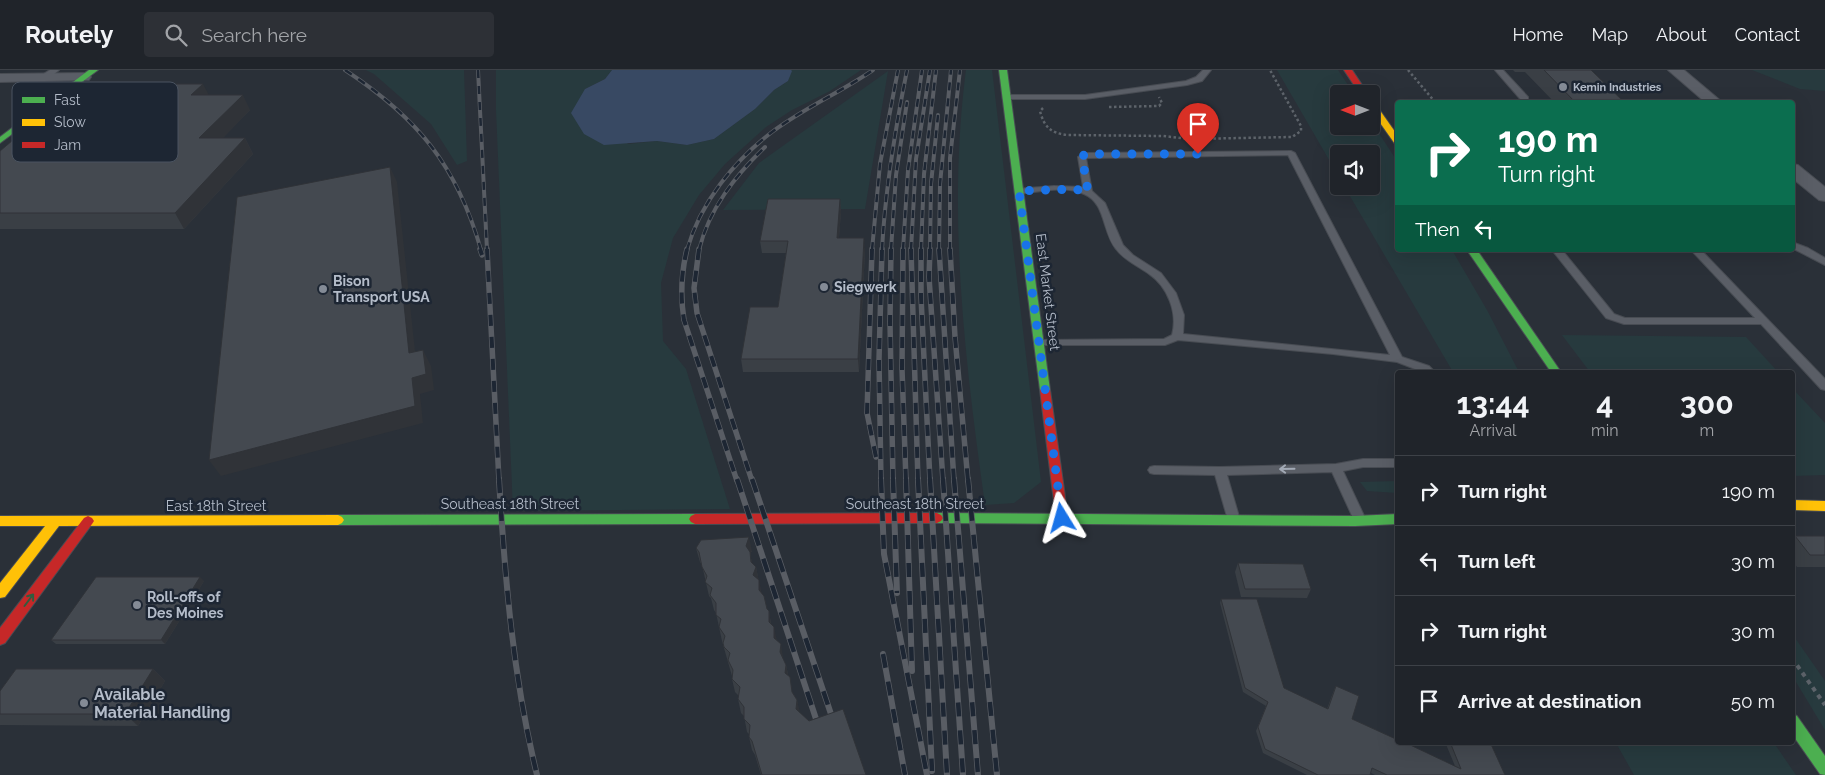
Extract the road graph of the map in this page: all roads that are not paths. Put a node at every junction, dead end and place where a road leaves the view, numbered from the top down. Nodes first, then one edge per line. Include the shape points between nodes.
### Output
1 (1003, 70) edge
2 (1207, 70) edge
3 (1348, 70) edge
4 (1499, 70) edge
5 (1675, 70) edge
6 (50, 74) edge
7 (89, 74) edge
8 (0, 78) edge
9 (78, 82) edge
10 (1358, 85) edge
11 (1007, 97) junction
12 (1526, 99) dead end
13 (1712, 100) edge
14 (1380, 117) edge
15 (12, 132) edge
16 (1395, 138) edge
17 (0, 141) edge
18 (1795, 171) edge
19 (1019, 191) junction
20 (1088, 192) junction
21 (1825, 196) edge
22 (1795, 246) edge
23 (1473, 252) edge
24 (1559, 252) edge
25 (1698, 252) edge
26 (1825, 262) edge
27 (1764, 321) junction
28 (1177, 337) junction
29 (1039, 343) junction
30 (1398, 359) junction
31 (1427, 370) edge
32 (1555, 370) edge
33 (1825, 386) edge
34 (1395, 463) edge
35 (1336, 468) junction
36 (1154, 470) dead end
37 (1220, 471) junction
38 (1795, 505) edge
39 (1825, 506) edge
40 (1062, 518) junction
41 (433, 519) joint
42 (1395, 519) edge
43 (1234, 520) junction
44 (1360, 520) junction
45 (0, 521) edge
46 (56, 521) junction
47 (88, 521) junction
48 (0, 593) edge
49 (0, 639) edge
50 (1795, 725) edge
51 (1825, 769) edge

1 - 11 street, East Market Street
2 - 11 lane via 1199,79 1187,83 1085,97
3 - 10 street
4 - 12 lane
5 - 13 street
6 - 7 street
6 - 8 street
7 - 9 street
11 - 19 street, East Market Street
14 - 16 street
15 - 17 street
18 - 21 street
19 - 20 lane via 1074,189
19 - 29 street, East Market Street
20 - 28 lane via 1100,201 1118,246 1162,280 1176,303 1181,327
20 - 30 lane via 1082,156 1087,154 1291,153
22 - 26 lane
23 - 32 street
24 - 27 lane via 1610,316 1616,319
25 - 27 lane
27 - 33 lane
28 - 29 lane via 1165,342
28 - 30 lane
29 - 40 street, East Market Street
30 - 31 lane
34 - 35 lane via 1363,463
35 -> 37 lane
35 - 44 lane
36 - 37 lane
37 - 43 lane
38 - 39 street
40 - 41 street, Southeast 18th Street
40 - 43 street, Southeast 18th Street
41 - 47 street, East 18th Street
42 - 44 street, Southeast 18th Street
43 - 44 street, Southeast 18th Street
45 - 46 street, East 18th Street
46 - 47 street, East 18th Street
46 - 48 street
49 -> 47 street
50 - 51 street

